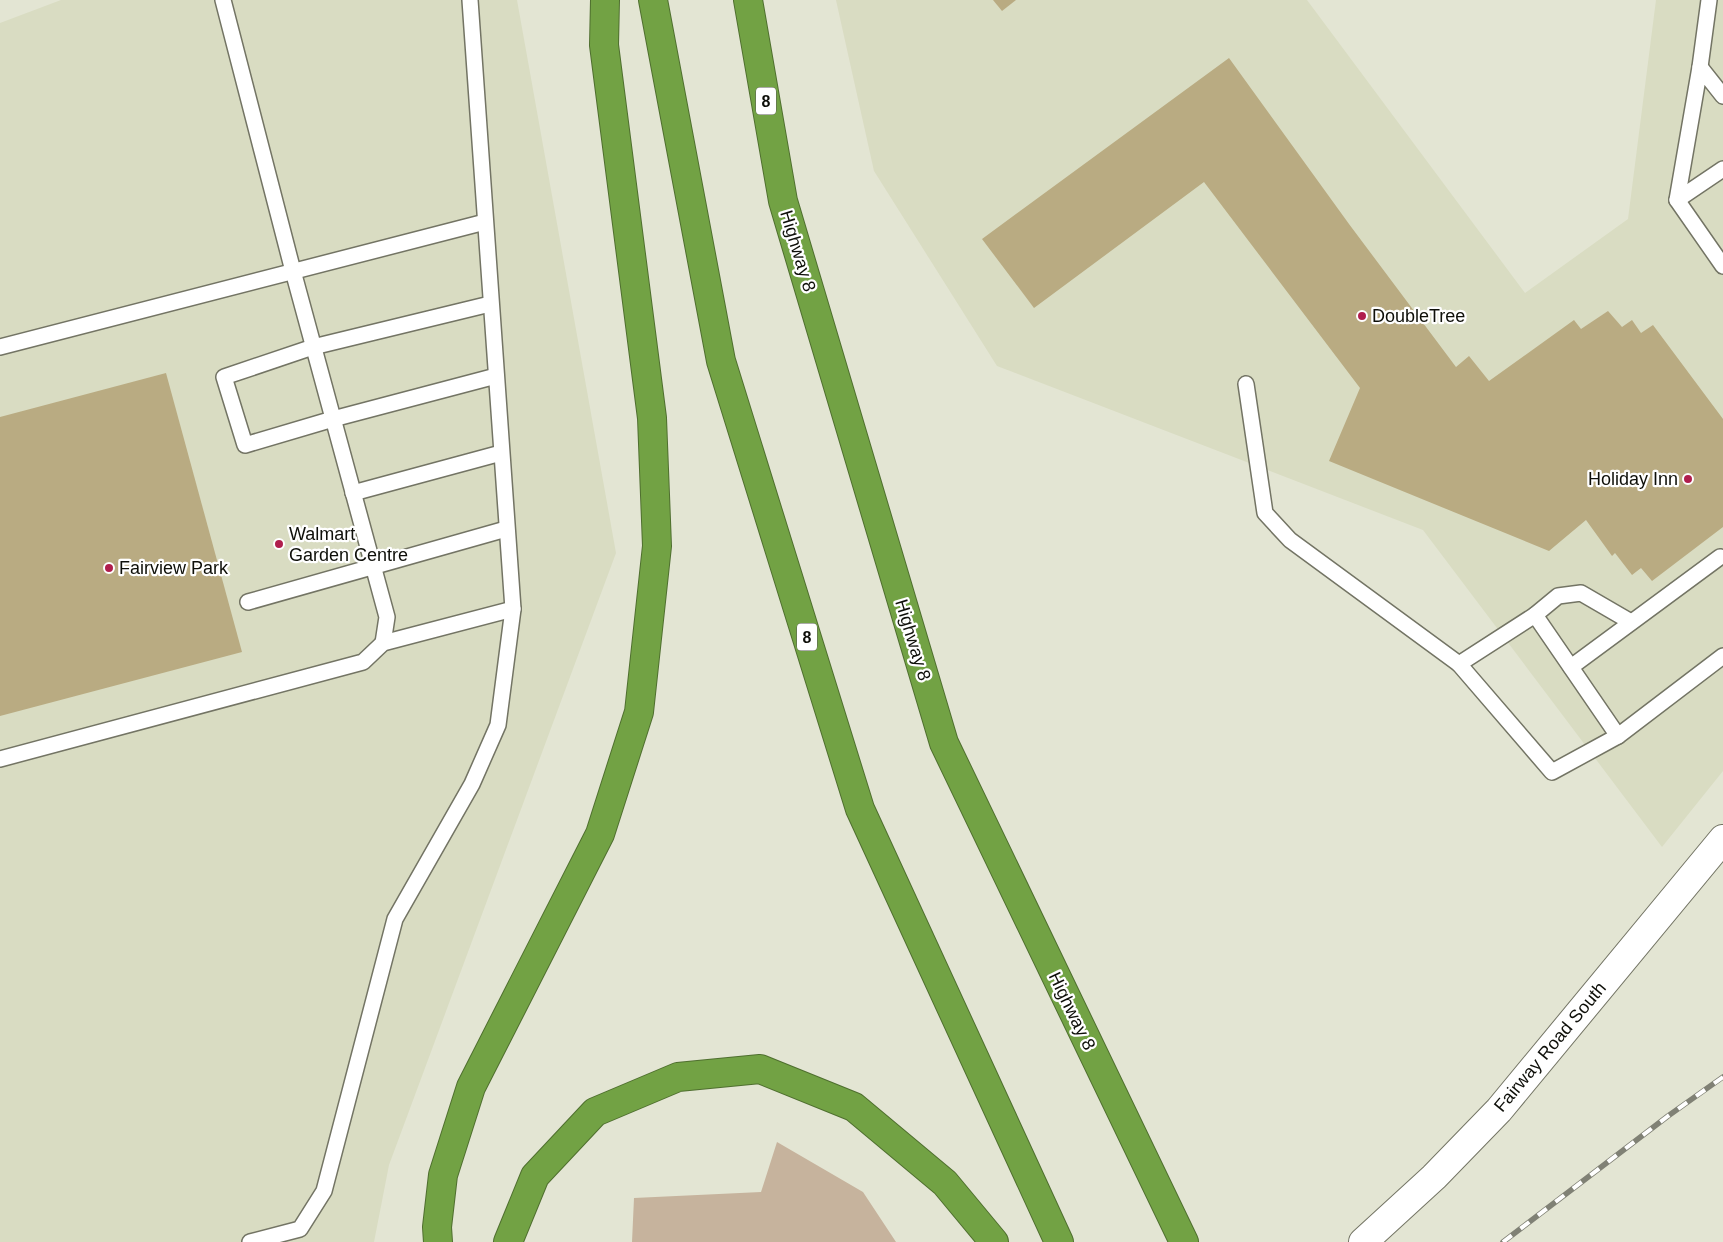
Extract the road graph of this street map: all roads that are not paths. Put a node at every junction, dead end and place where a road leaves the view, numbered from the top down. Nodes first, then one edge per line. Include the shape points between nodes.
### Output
1 (223, 0) edge
2 (470, 0) edge
3 (605, 0) edge
4 (653, 0) edge
5 (748, 0) edge
6 (1709, 0) edge
7 (1700, 67) junction
8 (1723, 96) edge
9 (1723, 169) edge
10 (1677, 200) junction
11 (485, 222) junction
12 (1723, 266) edge
13 (293, 271) junction
14 (490, 304) junction
15 (0, 347) edge
16 (313, 347) junction
17 (496, 376) junction
18 (1246, 384) dead end
19 (333, 418) junction
20 (501, 453) junction
21 (353, 493) junction
22 (506, 529) junction
23 (1720, 557) dead end
24 (373, 567) junction
25 (248, 602) dead end
26 (513, 609) junction
27 (1535, 615) junction
28 (1631, 622) junction
29 (383, 643) junction
30 (1723, 656) edge
31 (1459, 664) junction
32 (1572, 667) junction
33 (1618, 736) junction
34 (0, 759) edge
35 (1723, 839) edge
36 (250, 1242) edge
37 (438, 1242) edge
38 (508, 1242) edge
39 (994, 1242) edge
40 (1059, 1242) edge
41 (1184, 1242) edge
42 (1363, 1242) edge

1 - 13 lane
2 - 11 lane
3 - 37 highway via 604,45 652,418 657,546 639,712 600,834 471,1087 443,1175
4 - 40 highway, 8 via 721,361 860,809
5 - 41 highway, Highway 8 / 8 via 783,201 944,743
6 - 7 lane
7 - 8 lane
7 - 10 lane
9 - 10 lane
10 - 12 lane
11 - 13 lane
11 - 14 lane
13 - 15 lane
13 - 16 lane
14 - 16 lane
14 - 17 lane
16 - 19 lane
16 - 19 lane via 224,377 245,444
17 - 19 lane
17 - 20 lane
18 - 31 lane via 1265,513 1290,540
19 - 21 lane
20 - 21 lane
20 - 22 lane
21 - 24 lane
22 - 24 lane
22 - 26 lane
23 - 28 lane
24 - 25 lane
24 - 29 lane via 387,617
26 - 29 lane
26 - 36 lane via 498,724 472,784 394,919 324,1191 300,1229
27 - 28 lane via 1558,596 1581,593
27 - 31 lane
27 - 32 lane
28 - 32 lane
29 - 34 lane via 363,662
30 - 33 lane
31 - 33 lane via 1552,772
32 - 33 lane
35 - 42 main road, Fairway Road South via 1499,1110 1434,1178
38 - 39 highway via 535,1176 595,1112 678,1077 760,1069 854,1107 945,1183

